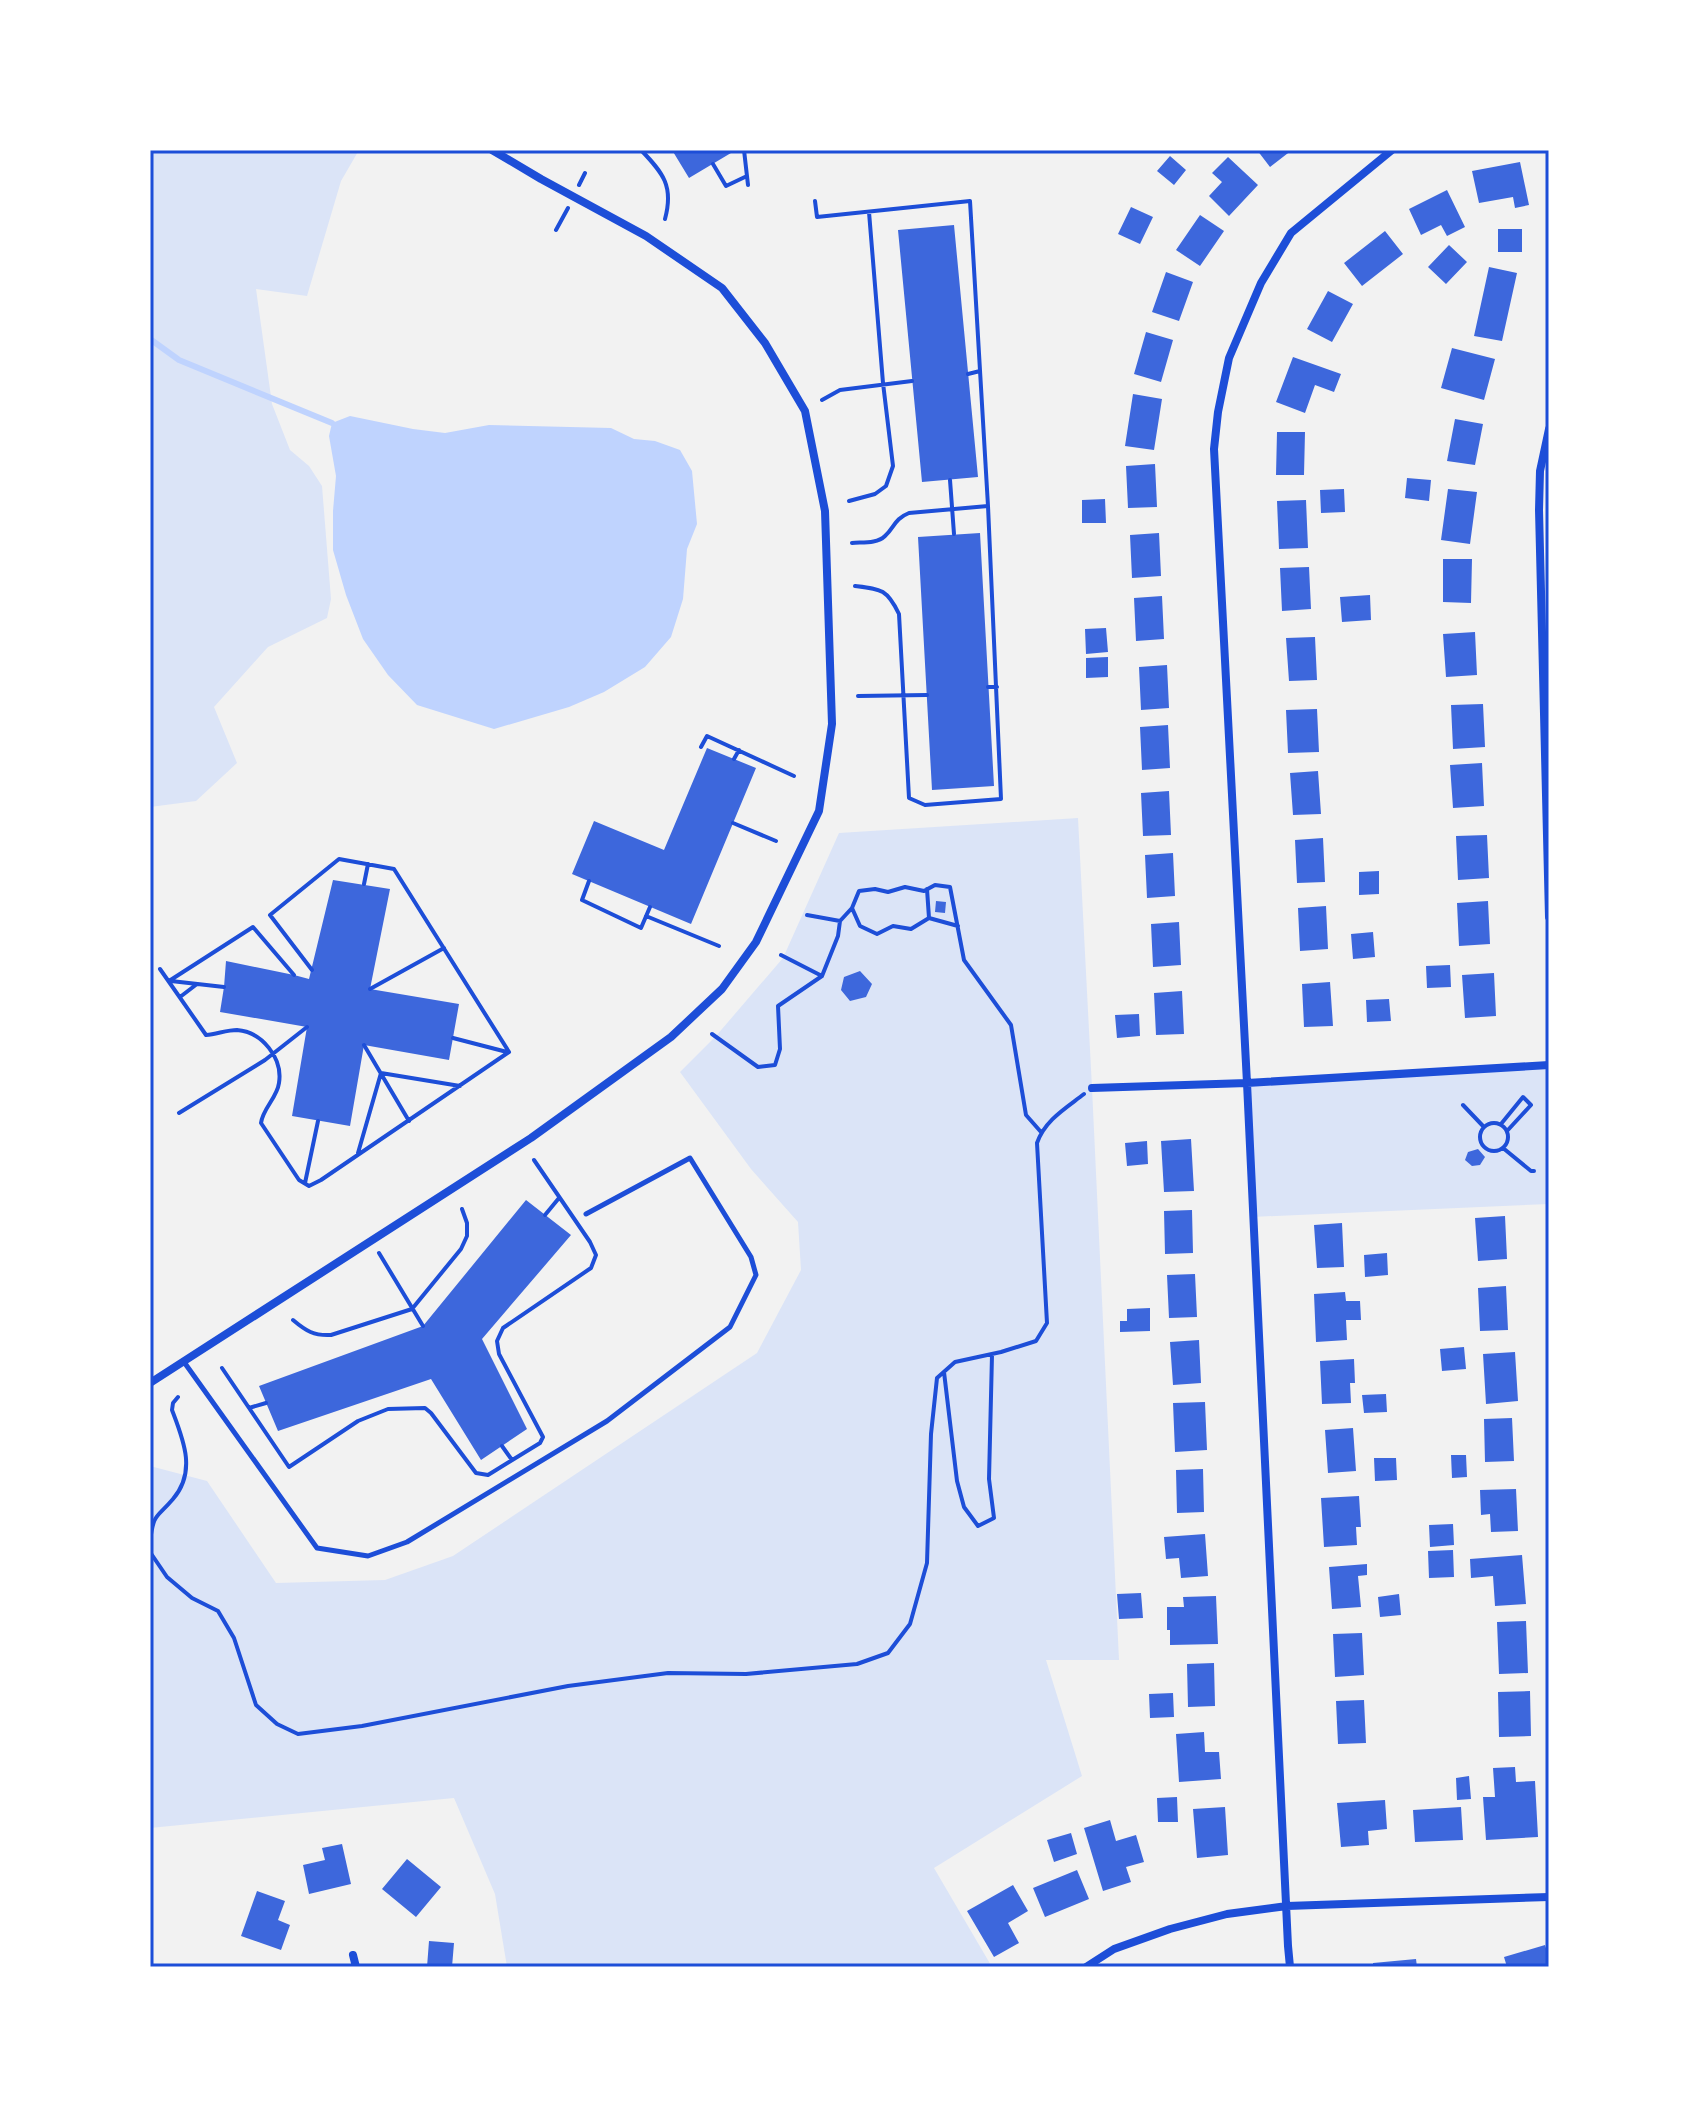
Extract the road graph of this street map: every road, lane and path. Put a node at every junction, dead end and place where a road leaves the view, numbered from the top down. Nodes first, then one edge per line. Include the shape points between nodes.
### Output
1 (492, 150) edge
2 (641, 150) edge
3 (744, 150) edge
4 (1392, 150) edge
5 (713, 164) dead end
6 (747, 176) junction
7 (748, 185) dead end
8 (815, 201) dead end
9 (869, 212) junction
10 (665, 219) dead end
11 (980, 371) junction
12 (968, 374) dead end
13 (912, 381) dead end
14 (883, 383) junction
15 (822, 400) dead end
16 (1549, 429) edge
17 (950, 480) dead end
18 (849, 501) dead end
19 (988, 506) junction
20 (953, 509) junction
21 (954, 534) dead end
22 (852, 543) dead end
23 (855, 586) dead end
24 (988, 687) dead end
25 (997, 687) junction
26 (927, 695) dead end
27 (858, 696) dead end
28 (903, 696) junction
29 (701, 747) dead end
30 (739, 750) junction
31 (734, 759) dead end
32 (794, 776) dead end
33 (733, 823) dead end
34 (776, 841) dead end
35 (368, 864) junction
36 (589, 881) dead end
37 (364, 884) dead end
38 (927, 889) junction
39 (650, 907) dead end
40 (852, 908) junction
41 (807, 915) dead end
42 (646, 916) junction
43 (1549, 917) edge
44 (929, 918) junction
45 (840, 921) junction
46 (958, 926) junction
47 (719, 946) dead end
48 (444, 948) junction
49 (781, 955) dead end
50 (160, 969) dead end
51 (312, 970) dead end
52 (294, 975) dead end
53 (822, 976) junction
54 (169, 981) junction
55 (198, 983) junction
56 (224, 987) dead end
57 (370, 989) dead end
58 (180, 997) junction
59 (307, 1027) dead end
60 (712, 1034) dead end
61 (453, 1038) dead end
62 (364, 1045) dead end
63 (509, 1052) junction
64 (273, 1053) junction
65 (1549, 1065) edge
66 (381, 1073) junction
67 (1247, 1083) junction
68 (460, 1086) junction
69 (1092, 1088) joint
70 (1463, 1105) dead end
71 (179, 1113) dead end
72 (318, 1121) dead end
73 (409, 1121) junction
74 (1501, 1124) junction
75 (1484, 1127) junction
76 (1507, 1131) junction
77 (1041, 1132) junction
78 (1486, 1147) junction
79 (1503, 1148) junction
80 (1481, 1152) dead end
81 (358, 1155) junction
82 (534, 1160) dead end
83 (1534, 1171) dead end
84 (305, 1183) junction
85 (559, 1198) junction
86 (462, 1209) dead end
87 (586, 1214) dead end
88 (545, 1215) dead end
89 (373, 1240) junction
90 (412, 1309) junction
91 (293, 1320) dead end
92 (423, 1326) dead end
93 (992, 1354) junction
94 (183, 1361) junction
95 (222, 1368) dead end
96 (944, 1372) junction
97 (150, 1383) edge
98 (178, 1397) dead end
99 (266, 1403) dead end
100 (249, 1408) junction
101 (502, 1446) dead end
102 (512, 1460) junction
103 (150, 1541) edge
104 (150, 1552) edge
105 (1549, 1897) edge
106 (1287, 1906) junction
107 (353, 1955) dead end
108 (356, 1967) edge
109 (1086, 1967) edge
110 (1290, 1967) edge

1 - 89 street via 646,236 722,288 765,343 805,411 825,511 832,724 819,811 756,942 722,989 671,1037 531,1138
2 - 10 path via 662,173 668,191
3 - 6 path
4 - 67 street via 1291,233 1233,345 1218,412 1214,449
5 - 6 path via 726,186
6 - 7 path
8 - 9 path via 817,217
9 - 11 path via 970,201
9 - 14 path
11 - 12 path
11 - 19 path
13 - 14 path
14 - 15 path via 840,390
14 - 18 path via 893,466 886,486
16 - 43 street via 1539,510
17 - 20 path
19 - 20 path
19 - 25 path
20 - 21 path
20 - 22 path via 909,513 894,522 884,538
23 - 28 path via 881,589 899,614
24 - 25 path
25 - 28 path via 1001,799 925,805 909,798
26 - 28 path
27 - 28 path
29 - 30 path via 707,736
30 - 31 path
30 - 32 path
33 - 34 path
35 - 37 path
35 - 48 path via 394,869
35 - 51 path via 339,859 270,915
36 - 42 path via 582,900 641,928
38 - 40 path via 859,891
38 - 44 path
38 - 46 path via 950,887
39 - 42 path
40 - 44 path via 860,926 877,934 893,926 911,929
40 - 45 path
41 - 45 path
42 - 47 path
44 - 46 path
45 - 53 path
46 - 77 path via 964,960 1011,1025 1026,1115
48 - 57 path
48 - 63 path
49 - 53 path
50 - 54 path
52 - 54 path via 253,927
53 - 60 path via 778,1006 780,1049 775,1065 758,1067
54 - 55 path
54 - 58 path
55 - 56 path
55 - 58 path
58 - 64 path via 206,1035 253,1032
59 - 64 path
61 - 63 path
62 - 66 path
63 - 68 path
64 - 71 path
64 - 84 path via 279,1084 261,1123
65 - 67 street
66 - 68 path
66 - 73 path
66 - 81 path
67 - 69 street
67 - 106 street
68 - 73 path
69 - 77 path
70 - 75 path
72 - 84 path
73 - 81 path
74 - 75 path
74 - 76 path
74 - 76 path via 1523,1097 1531,1105
75 - 78 path via 1481,1140
76 - 79 path
77 - 93 path via 1037,1143 1047,1323 1036,1341
78 - 79 path
78 - 80 path
79 - 83 path
81 - 84 path via 321,1180
82 - 85 path
85 - 88 path
85 - 102 path via 596,1255 591,1268 503,1328 497,1341 543,1437
86 - 90 path via 467,1236 461,1249
87 - 94 lane via 690,1158 751,1257 756,1275 730,1327 632,1402 407,1542 368,1556 317,1548
89 - 90 path
89 - 94 street
90 - 91 path via 331,1335 317,1336
90 - 92 path
93 - 96 path via 955,1362
93 - 96 path via 989,1479 994,1518 978,1526 964,1507 957,1481
94 - 97 street
95 - 100 path
96 - 104 path via 937,1378 931,1434 927,1563 910,1624 888,1653 857,1664 746,1674 668,1673 298,1734 256,1705 234,1638 218,1611 167,1577
98 - 103 path via 172,1410 187,1452 185,1475 176,1497 153,1519
99 - 100 path
100 - 102 path via 289,1467 358,1421 388,1409 425,1408 476,1473 488,1475
101 - 102 path
105 - 106 street
106 - 109 street via 1170,1929 1114,1949
106 - 110 street
107 - 108 street

